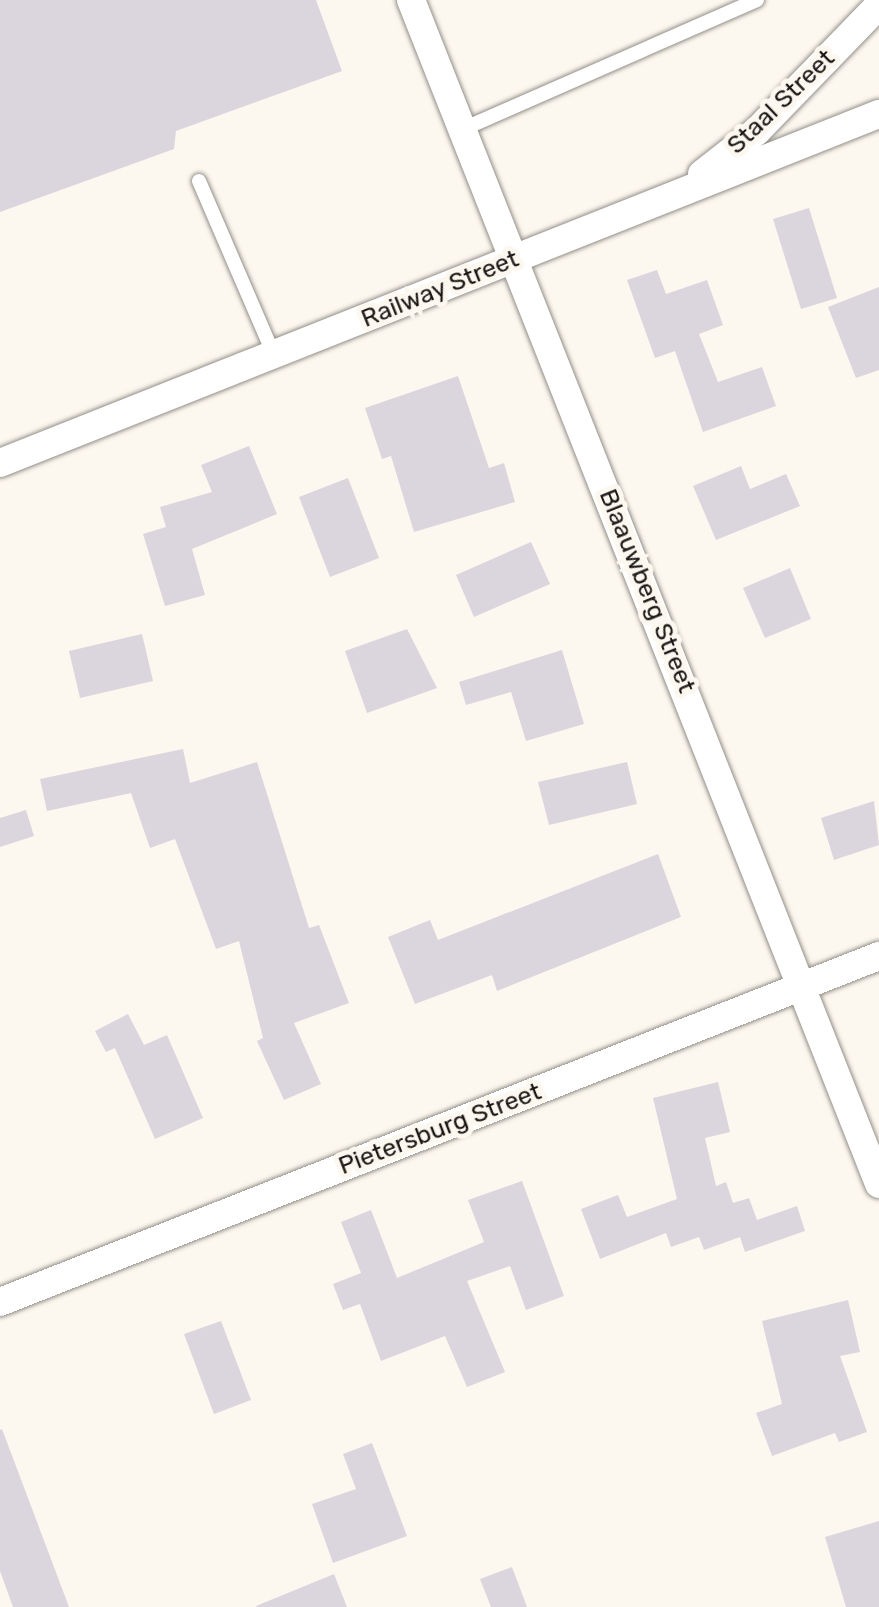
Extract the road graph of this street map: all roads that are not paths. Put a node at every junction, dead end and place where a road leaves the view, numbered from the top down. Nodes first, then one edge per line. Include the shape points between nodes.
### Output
1 (411, 0) edge
2 (757, 0) edge
3 (879, 5) edge
4 (879, 114) edge
5 (463, 128) junction
6 (198, 181) dead end
7 (677, 194) junction
8 (516, 260) junction
9 (274, 355) junction
10 (0, 462) edge
11 (879, 956) edge
12 (803, 986) junction
13 (879, 1184) edge
14 (0, 1302) edge

1 - 5 street, Blaauwberg Street
2 - 5 lane
3 - 7 street, Staal Street via 757,130
4 - 7 street, Railway Street
5 - 8 street, Blaauwberg Street
6 - 9 lane
7 - 8 street, Railway Street
8 - 9 street, Railway Street
8 - 12 street, Blaauwberg Street
9 - 10 street, Railway Street
11 - 12 street, Pietersburg Street
12 - 13 street, Blaauwberg Street
12 - 14 street, Pietersburg Street

